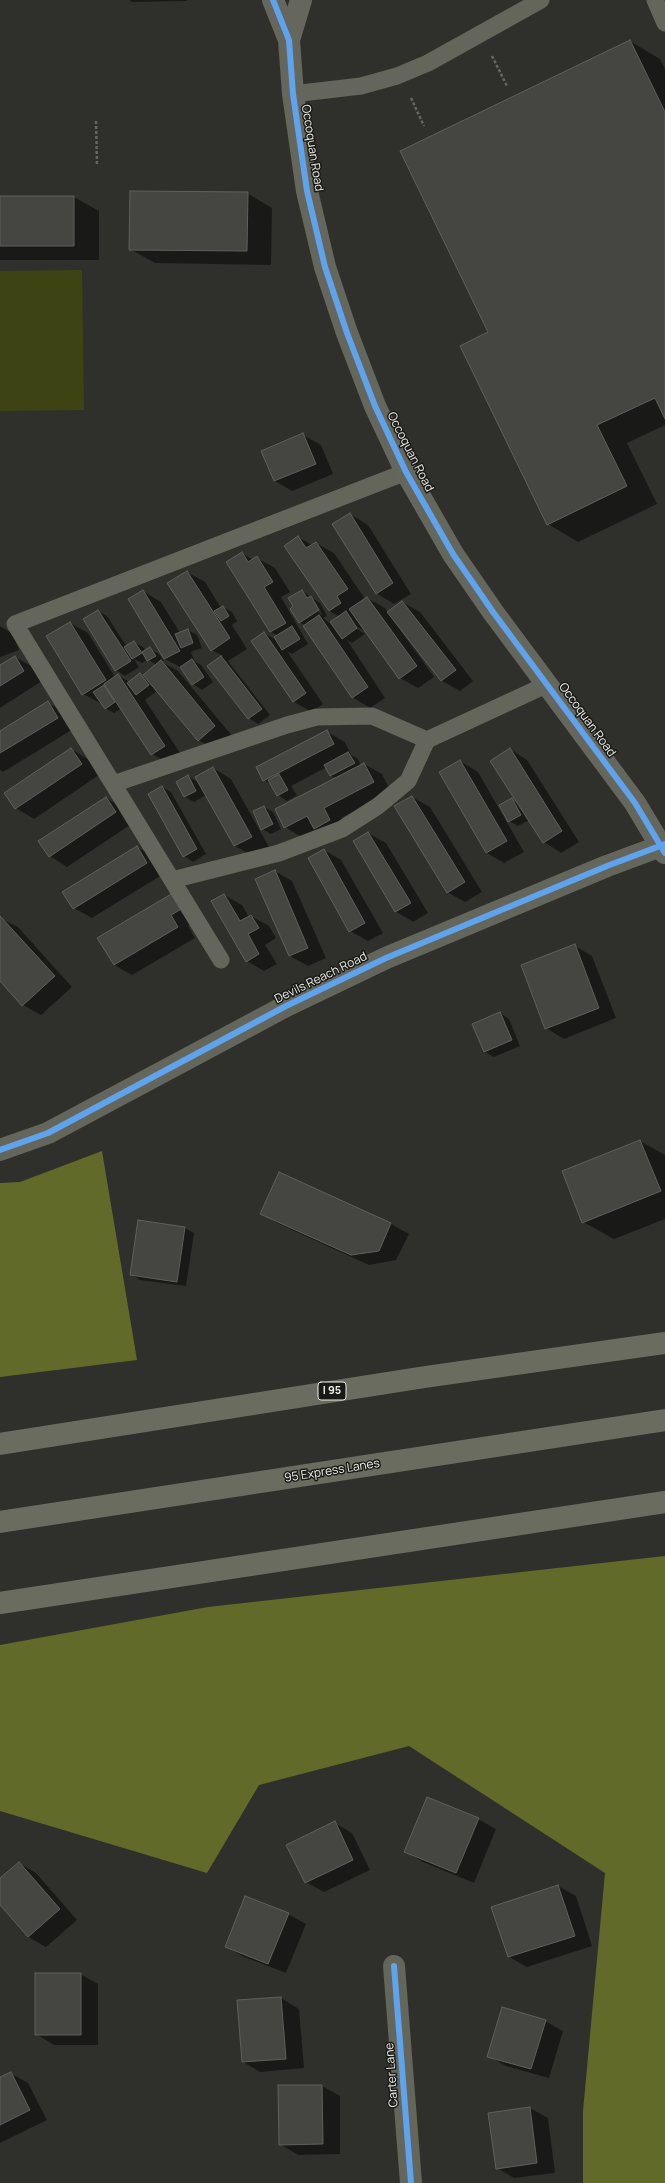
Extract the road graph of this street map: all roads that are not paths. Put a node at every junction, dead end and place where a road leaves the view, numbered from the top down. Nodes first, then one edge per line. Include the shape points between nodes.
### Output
1 (273, 0) edge
2 (300, 0) edge
3 (542, 0) edge
4 (655, 0) edge
5 (665, 23) edge
6 (289, 40) junction
7 (293, 94) junction
8 (406, 472) junction
9 (548, 684) junction
10 (427, 740) junction
11 (113, 784) junction
12 (663, 850) edge
13 (172, 880) junction
14 (221, 960) dead end
15 (0, 1150) edge
16 (665, 1343) edge
17 (665, 1420) edge
18 (0, 1444) edge
19 (665, 1502) edge
20 (0, 1522) edge
21 (0, 1603) edge
22 (394, 1966) dead end
23 (411, 2183) edge

1 - 6 main road, Occoquan Road
2 - 6 main road, Occoquan Road
3 - 7 lane via 428,63 400,74 361,86
4 - 5 lane
6 - 7 main road, Occoquan Road
7 - 8 main road, Occoquan Road via 307,191 325,267 375,406
8 - 9 main road, Occoquan Road via 453,554
8 - 11 lane via 15,624
9 - 10 lane
9 - 12 main road, Occoquan Road via 635,803
10 - 11 lane via 372,716 317,717 287,724
10 - 13 lane via 408,781 378,806 342,829 279,853
11 - 13 lane
12 - 15 street, Devils Reach Road via 607,866 386,958 286,1006 48,1133
13 - 14 lane
16 - 18 highway, I 95 via 425,1377
17 - 20 highway, 95 Express Lanes
19 - 21 highway
22 - 23 street, Carter Lane

